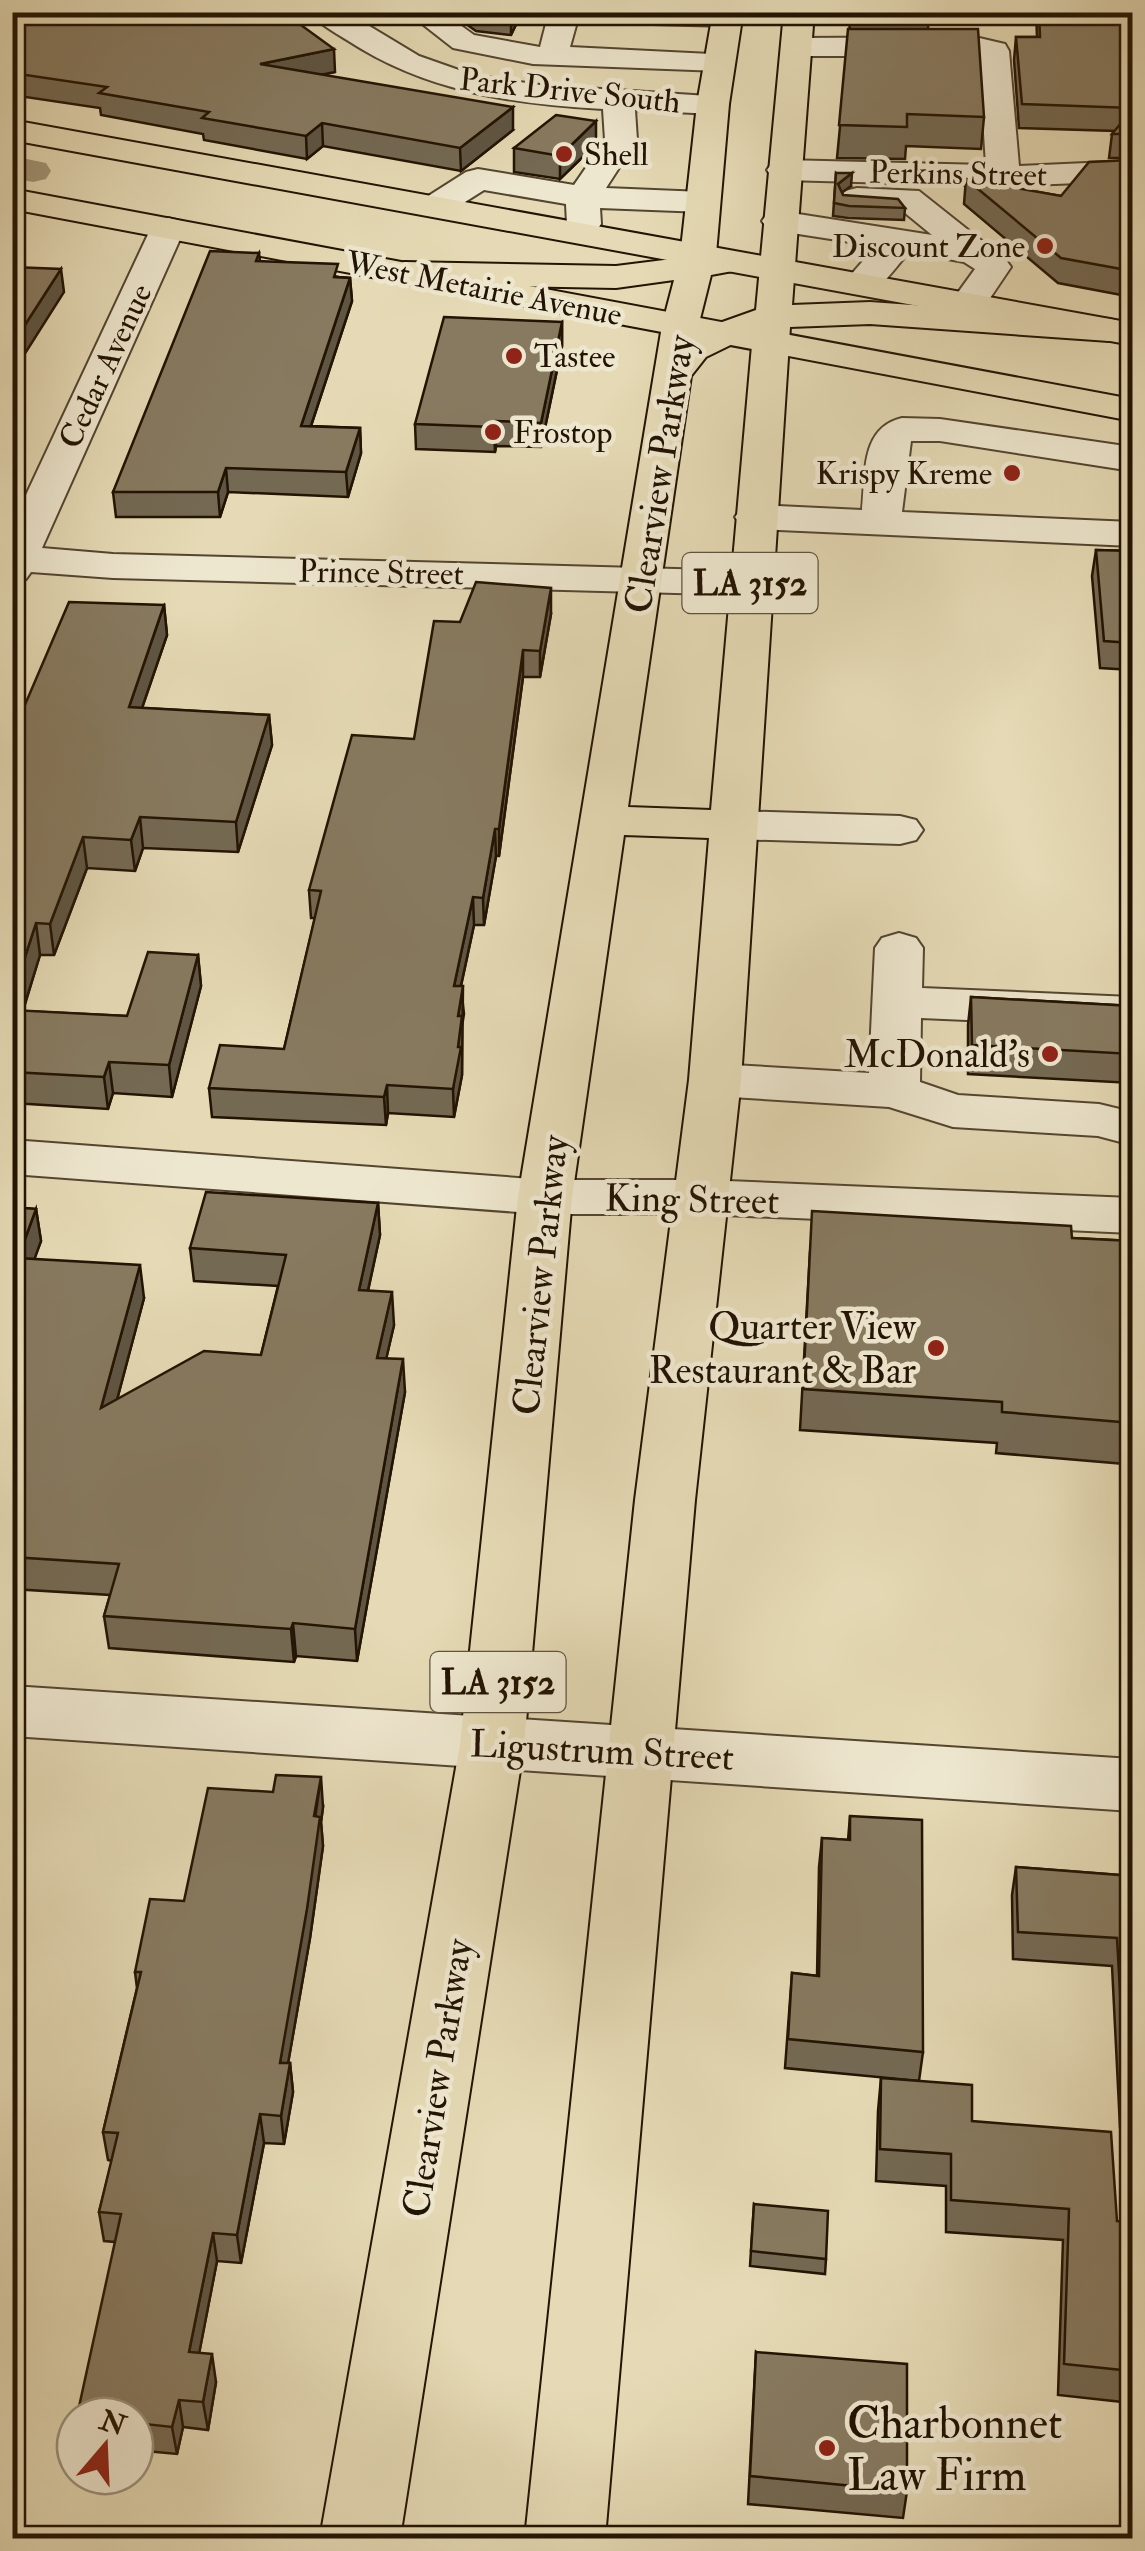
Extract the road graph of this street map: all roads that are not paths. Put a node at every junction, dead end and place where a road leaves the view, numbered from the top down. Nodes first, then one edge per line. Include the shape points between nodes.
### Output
1 (325, 12) edge
2 (422, 12) edge
3 (799, 12) edge
4 (561, 13) edge
5 (728, 15) edge
6 (796, 47) junction
7 (554, 56) junction
8 (729, 56) junction
9 (756, 108) dead end
10 (619, 114) junction
11 (791, 119) junction
12 (711, 120) junction
13 (551, 122) edge
14 (12, 130) edge
15 (118, 150) junction
16 (507, 156) dead end
17 (1132, 171) edge
18 (1002, 176) junction
19 (478, 179) junction
20 (334, 189) junction
21 (583, 196) junction
22 (12, 199) edge
23 (703, 202) junction
24 (781, 204) junction
25 (56, 207) junction
26 (434, 208) junction
27 (876, 218) junction
28 (168, 228) junction
29 (584, 235) junction
30 (264, 246) junction
31 (708, 263) junction
32 (775, 270) junction
33 (406, 273) junction
34 (977, 278) junction
35 (860, 285) junction
36 (680, 326) junction
37 (770, 329) junction
38 (1121, 332) edge
39 (720, 333) junction
40 (673, 374) junction
41 (1125, 408) edge
42 (1082, 451) junction
43 (1132, 459) edge
44 (755, 517) junction
45 (881, 524) junction
46 (1132, 534) edge
47 (14, 562) edge
48 (644, 577) junction
49 (750, 583) junction
50 (606, 820) junction
51 (733, 825) junction
52 (900, 830) dead end
53 (898, 948) dead end
54 (896, 1002) junction
55 (1132, 1012) edge
56 (715, 1080) junction
57 (894, 1092) junction
58 (1132, 1130) edge
59 (12, 1157) edge
60 (544, 1197) junction
61 (703, 1197) junction
62 (1132, 1216) edge
63 (12, 1711) edge
64 (492, 1744) junction
65 (641, 1750) junction
66 (1132, 1785) edge
67 (360, 2538) edge
68 (565, 2538) edge

1 - 10 street, Park Drive South via 395,58 440,76
2 - 7 street via 464,42
3 - 6 main road, LA 3152
4 - 5 street
4 - 7 street
5 - 8 main road, Clearview Parkway / LA 3152
6 - 11 main road, LA 3152
6 - 18 street via 994,51
7 - 8 street
8 - 12 main road, Clearview Parkway / LA 3152
9 - 11 main road
10 - 12 street
10 - 13 street
10 - 21 street via 621,140
11 - 24 main road, LA 3152
12 - 23 main road, Clearview Parkway / LA 3152
14 - 15 main road, West Metairie Avenue
15 - 20 main road, West Metairie Avenue
15 - 25 main road via 151,168 159,179 152,190 113,204
16 - 19 street
17 - 18 street, Perkins Street
18 - 27 street, Perkins Street
19 - 21 street
19 - 26 street
20 - 26 main road, West Metairie Avenue
20 - 30 main road via 290,191 243,208 244,224
21 - 23 street
21 - 29 street
22 - 25 main road, West Metairie Avenue
23 - 31 main road, Clearview Parkway / LA 3152
24 - 27 street, Perkins Street
24 - 27 street
24 - 31 main road via 771,241
24 - 32 main road, LA 3152
25 - 28 main road, West Metairie Avenue
26 - 29 main road, West Metairie Avenue
27 - 34 street
27 - 34 street via 907,198
27 - 35 street
28 - 30 main road, West Metairie Avenue
28 - 47 street, Cedar Avenue
29 - 31 main road, West Metairie Avenue
30 - 33 main road, West Metairie Avenue
31 - 32 main road, West Metairie Avenue
31 - 33 main road via 616,278
31 - 36 main road, Clearview Parkway / LA 3152
32 - 35 main road, West Metairie Avenue
32 - 37 main road, LA 3152
33 - 36 main road, West Metairie Avenue
34 - 35 main road, West Metairie Avenue
34 - 38 main road, West Metairie Avenue
36 - 39 main road, West Metairie Avenue
36 - 40 main road, Clearview Parkway / LA 3152
37 - 38 main road via 870,313
37 - 39 main road, West Metairie Avenue
37 - 41 main road, West Metairie Avenue
37 - 44 main road, LA 3152
39 - 40 main road via 693,349
40 - 48 main road, Clearview Parkway / LA 3152
41 - 42 street
42 - 43 street
42 - 45 street via 902,429 888,440
44 - 45 street
44 - 49 main road, LA 3152
45 - 46 street
47 - 48 street, Prince Street
48 - 49 street, Prince Street
48 - 50 main road, Clearview Parkway / LA 3152
49 - 51 main road, LA 3152
50 - 51 main road
50 - 60 main road, Clearview Parkway / LA 3152
51 - 52 street
51 - 56 main road, LA 3152
53 - 54 street
54 - 55 street
54 - 57 street
56 - 57 street
56 - 61 main road, LA 3152
57 - 58 street via 953,1111 1098,1120
59 - 60 street, King Street
60 - 61 street, King Street
60 - 64 main road, Clearview Parkway / LA 3152
61 - 62 street, King Street
61 - 65 main road, LA 3152
63 - 64 street, Ligustrum Street
64 - 65 street, Ligustrum Street
64 - 67 main road, Clearview Parkway / LA 3152
65 - 66 street, Ligustrum Street
65 - 68 main road, LA 3152

